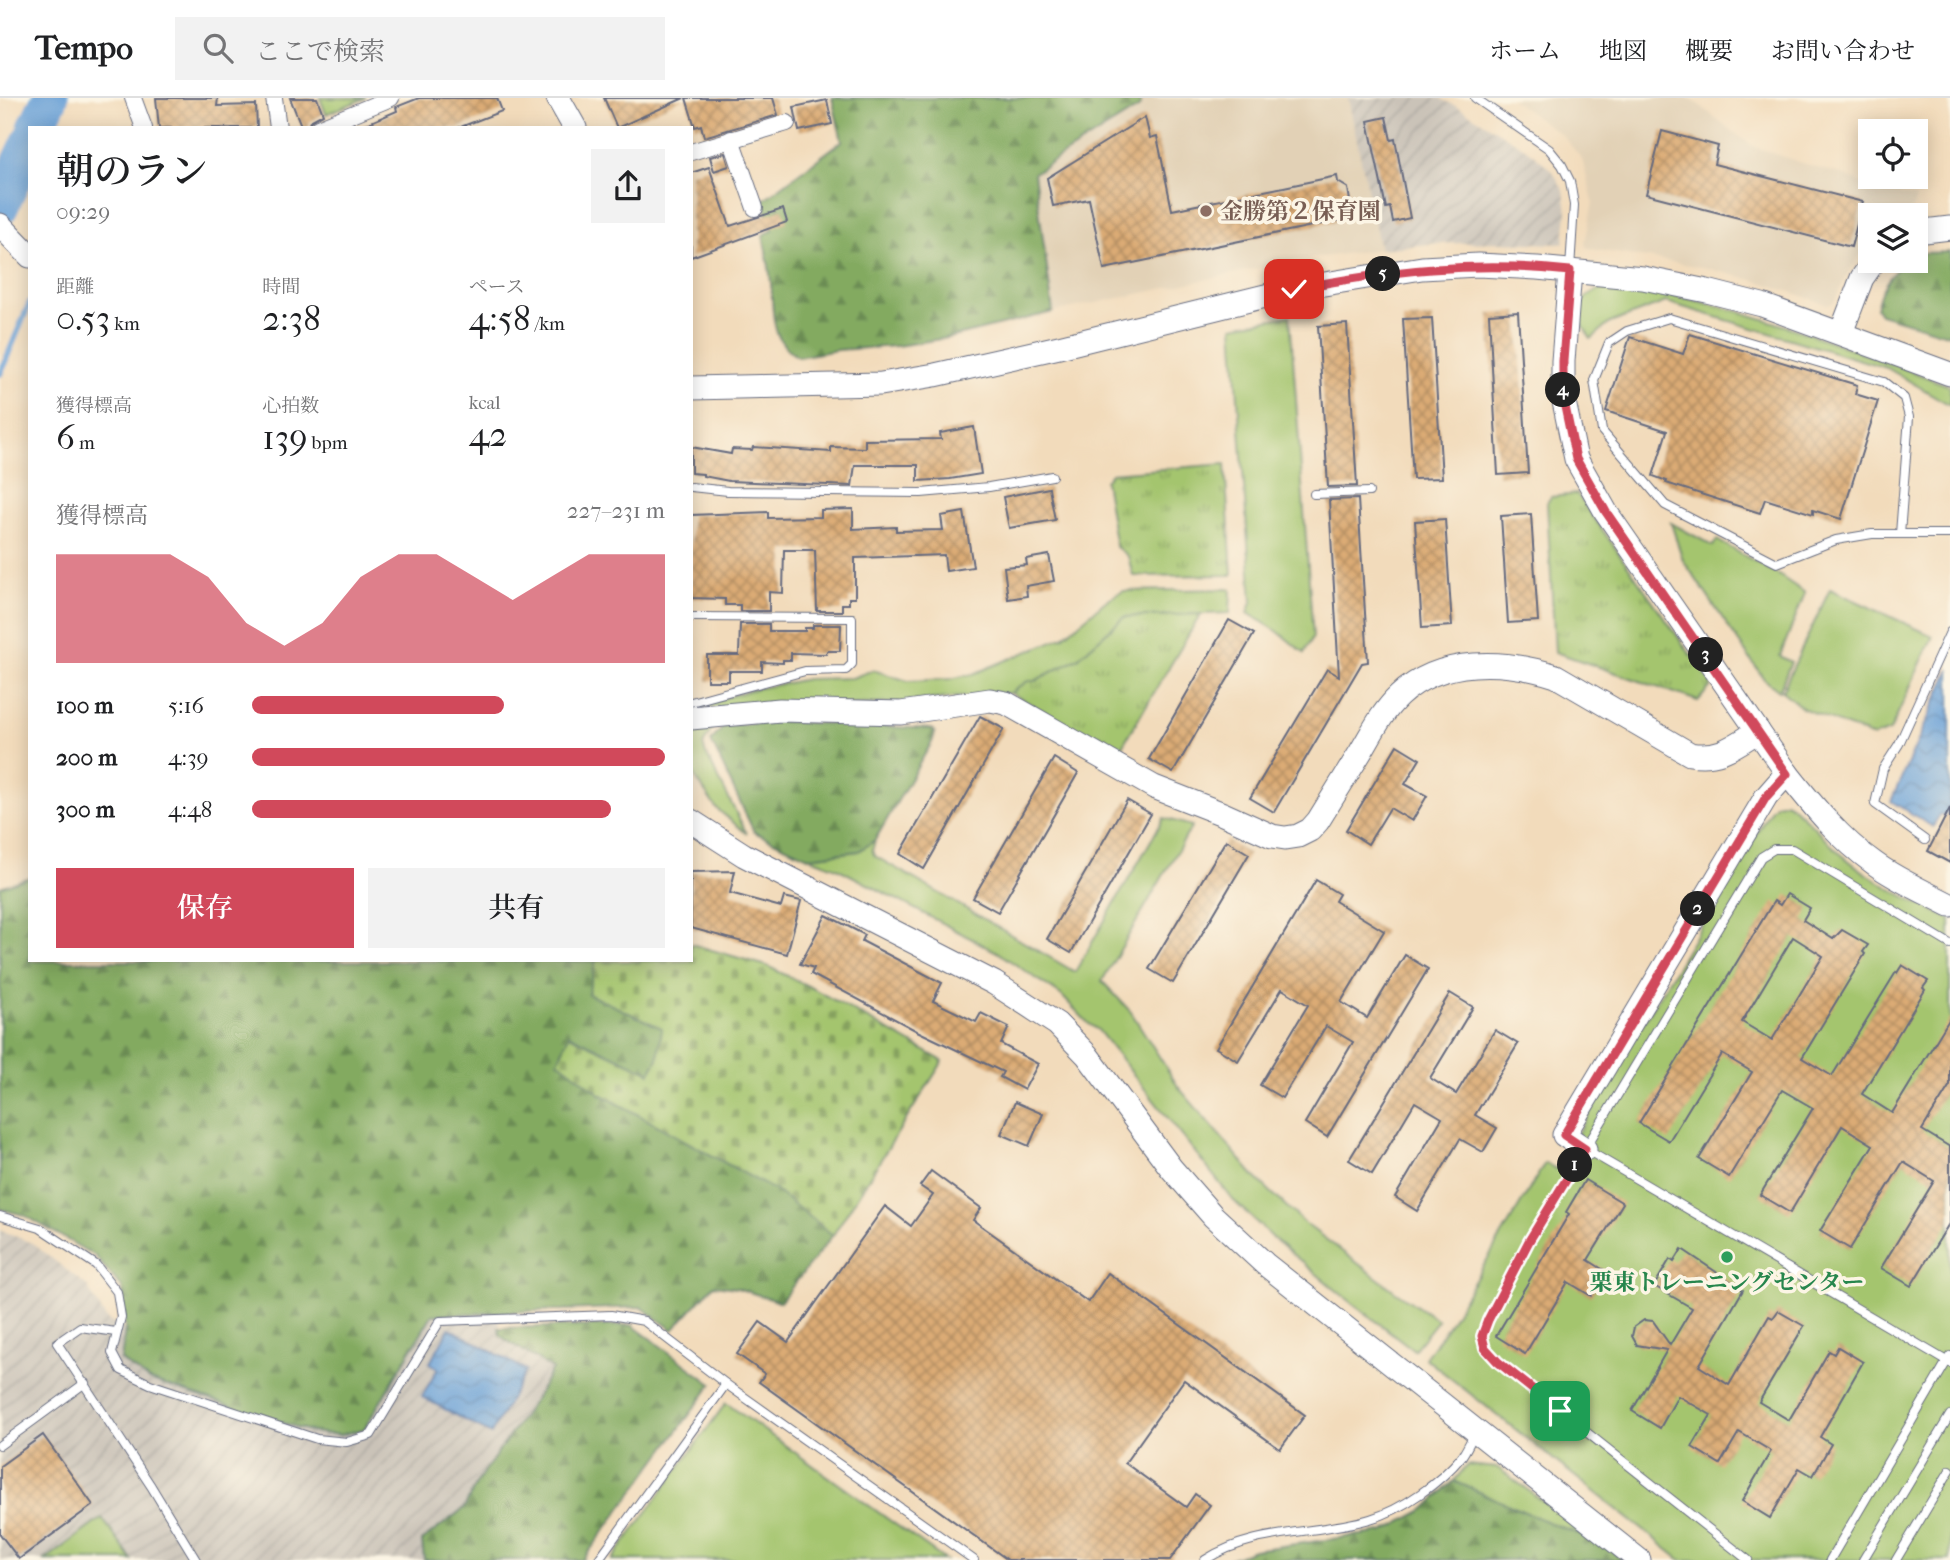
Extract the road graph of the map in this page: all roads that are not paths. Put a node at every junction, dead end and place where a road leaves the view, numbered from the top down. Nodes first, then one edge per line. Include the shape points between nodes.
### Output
1 (133, 98) edge
2 (274, 98) edge
3 (391, 98) edge
4 (558, 98) edge
5 (1475, 98) edge
6 (787, 123) dead end
7 (143, 126) edge
8 (278, 126) edge
9 (323, 126) edge
10 (574, 126) edge
11 (731, 139) junction
12 (693, 151) edge
13 (755, 208) dead end
14 (0, 225) edge
15 (1950, 228) edge
16 (1928, 231) edge
17 (28, 253) edge
18 (1570, 271) junction
19 (1866, 273) edge
20 (1840, 333) junction
21 (1950, 373) edge
22 (693, 388) edge
23 (1052, 476) dead end
24 (693, 487) edge
25 (1369, 492) dead end
26 (1314, 494) dead end
27 (1900, 534) junction
28 (1950, 534) edge
29 (693, 617) edge
30 (1950, 632) edge
31 (693, 701) edge
32 (693, 718) edge
33 (1758, 731) junction
34 (1787, 774) junction
35 (693, 822) edge
36 (1925, 840) dead end
37 (1950, 905) edge
38 (1950, 944) edge
39 (1585, 1149) junction
40 (0, 1216) edge
41 (116, 1332) junction
42 (1949, 1360) edge
43 (85, 1383) junction
44 (726, 1384) junction
45 (1950, 1415) edge
46 (1475, 1432) junction
47 (0, 1444) edge
48 (1950, 1470) edge
49 (196, 1560) edge
50 (598, 1560) edge
51 (974, 1560) edge
52 (1205, 1560) edge
53 (1639, 1560) edge
54 (1748, 1560) edge
55 (1830, 1560) edge
56 (1863, 1560) edge
57 (1896, 1560) edge

1 - 7 street
2 - 8 street
3 - 9 street
4 - 10 street
5 - 18 lane via 1549,149 1562,165 1574,205
6 - 11 street
11 - 12 street
11 - 13 street
14 - 17 street
15 - 16 street
18 - 20 street via 1643,278 1707,291
18 - 22 street via 1478,265 1422,268 1294,289 1059,347 881,384
18 - 33 street via 1563,397 1576,459 1606,512
19 - 20 street
20 - 21 street
23 - 24 lane via 920,493
25 - 26 lane
27 - 27 lane via 1836,540 1777,563 1665,505 1602,431 1594,380 1609,344 1627,331 1670,318 1884,382 1903,398 1909,417
27 - 28 lane
29 - 31 lane via 852,618 852,664 846,670 805,671
30 - 36 lane via 1883,769 1875,804
32 - 33 street via 780,710 901,713 990,701 1006,703 1154,787 1285,838 1310,830 1318,821 1381,717 1399,696 1442,670 1507,664 1533,668 1556,676 1690,754 1705,757 1722,753
33 - 34 street
34 - 37 street via 1828,823 1873,863
34 - 39 street via 1766,797 1564,1135
35 - 46 street via 744,855 994,983 1056,1024 1087,1055 1213,1216 1322,1312
38 - 39 lane via 1792,849 1774,849 1761,857
39 - 42 lane
39 - 54 lane via 1488,1320 1482,1336 1485,1348
40 - 41 lane via 40,1228 96,1265 117,1292 121,1317
41 - 43 lane via 80,1326 57,1343
41 - 44 lane via 112,1353 121,1370 149,1384 317,1439 347,1442 371,1435 440,1321 611,1315 644,1321
42 - 55 lane
43 - 47 lane
43 - 49 lane
44 - 50 lane
44 - 51 lane
45 - 56 lane
46 - 52 lane via 1462,1455 1425,1491 1403,1505 1371,1519 1261,1536 1225,1547
46 - 53 street
48 - 57 lane

